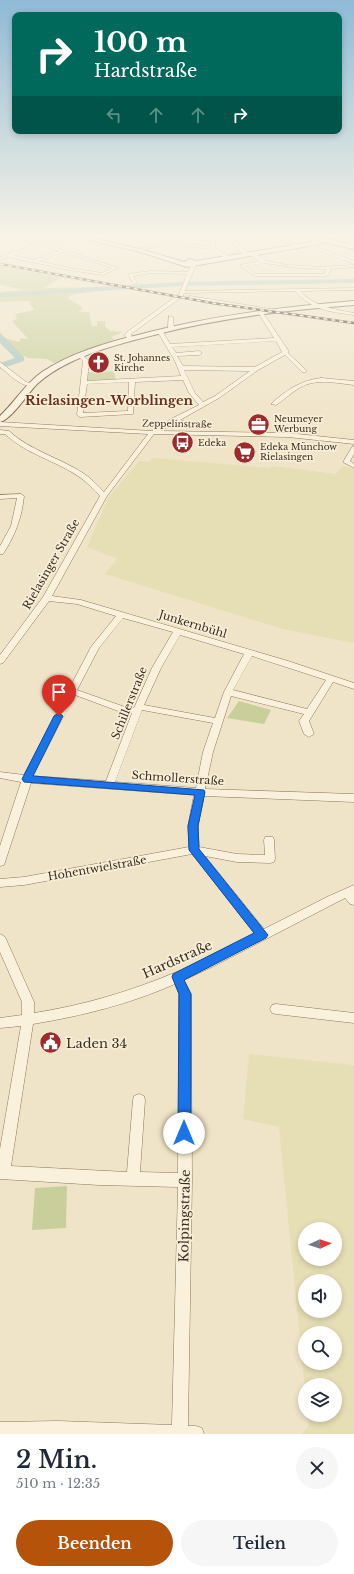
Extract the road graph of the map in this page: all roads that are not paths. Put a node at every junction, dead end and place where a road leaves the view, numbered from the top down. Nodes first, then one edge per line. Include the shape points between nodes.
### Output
1 (168, 304) edge
2 (235, 304) edge
3 (312, 304) edge
4 (345, 304) edge
5 (241, 305) joint
6 (316, 307) junction
7 (277, 312) junction
8 (261, 314) junction
9 (354, 314) edge
10 (171, 317) dead end
11 (171, 328) junction
12 (160, 331) junction
13 (130, 338) junction
14 (277, 339) junction
15 (168, 346) junction
16 (199, 353) dead end
17 (284, 353) junction
18 (80, 355) junction
19 (174, 355) junction
20 (2, 365) edge
21 (181, 368) junction
22 (256, 370) junction
23 (304, 370) dead end
24 (184, 378) junction
25 (132, 381) junction
26 (83, 383) junction
27 (354, 383) edge
28 (32, 384) junction
29 (202, 404) junction
30 (274, 404) dead end
31 (0, 420) edge
32 (173, 420) junction
33 (0, 424) edge
34 (192, 426) dead end
35 (0, 432) edge
36 (152, 433) junction
37 (354, 442) edge
38 (354, 448) edge
39 (354, 466) edge
40 (104, 496) junction
41 (0, 497) edge
42 (0, 552) edge
43 (47, 598) junction
44 (121, 615) junction
45 (177, 632) junction
46 (249, 653) junction
47 (0, 661) edge
48 (331, 679) junction
49 (354, 686) edge
50 (72, 691) junction
51 (228, 692) junction
52 (139, 709) junction
53 (309, 712) junction
54 (217, 721) junction
55 (308, 734) dead end
56 (0, 775) edge
57 (27, 779) junction
58 (110, 785) junction
59 (200, 792) junction
60 (354, 798) edge
61 (269, 840) dead end
62 (194, 850) junction
63 (0, 862) edge
64 (0, 883) edge
65 (352, 894) edge
66 (262, 935) junction
67 (1, 946) edge
68 (177, 977) junction
69 (276, 1008) dead end
70 (354, 1018) edge
71 (28, 1020) junction
72 (0, 1023) edge
73 (139, 1100) dead end
74 (2, 1171) edge
75 (132, 1179) junction
76 (185, 1180) junction
77 (0, 1430) edge
78 (180, 1434) edge
79 (196, 1434) edge

1 - 13 street via 129,333 127,335
2 - 5 street
3 - 6 street
4 - 6 main road
5 - 7 street
6 - 7 main road
6 - 9 street
7 - 8 main road
8 - 11 main road
8 - 14 street
10 - 11 street
11 - 12 main road
12 - 13 main road
12 - 15 street
13 - 18 main road
14 - 15 street
14 - 17 street via 285,350
15 - 19 street
16 - 19 street
17 - 22 street
17 - 23 street
18 - 26 street via 86,362
18 - 28 main road via 64,362
19 - 21 street
20 - 28 street via 24,382
21 - 22 street
21 - 24 street
22 - 29 street via 217,397
24 - 25 street
24 - 29 street
25 - 26 street
25 - 26 street via 131,413 80,415
27 - 30 street via 311,380 301,384
28 - 31 main road
29 - 32 street
32 - 34 street
32 - 36 street
33 - 36 street, Zeppelinstraße
35 - 40 street via 7,432 25,447 80,474
36 - 37 street, Zeppelinstraße via 288,435
36 - 40 street, Rielasinger Straße
38 - 39 street via 346,462
40 - 43 street, Rielasinger Straße
41 - 42 street via 22,496 13,532
43 - 44 street, Junkernbühl via 78,602
43 - 47 street, Rielasinger Straße
44 - 45 street, Junkernbühl
44 - 50 street via 96,647
45 - 46 street, Junkernbühl
45 - 52 street, Schillerstraße via 161,656
46 - 48 street, Junkernbühl
46 - 51 street
48 - 49 street, Junkernbühl
48 - 53 street
50 - 52 street via 124,710
50 - 57 street
51 - 53 street
51 - 54 street
52 - 54 street
52 - 58 street, Schillerstraße
53 - 55 street via 304,721
54 - 59 street
56 - 57 street, Schmollerstraße
57 - 58 street, Schmollerstraße
57 - 63 street
58 - 59 street, Schmollerstraße
59 - 60 street, Schmollerstraße
59 - 62 street via 193,826
61 - 62 street via 273,859 237,858
62 - 64 street, Hohentwielstraße via 24,881
62 - 66 street
65 - 66 street, Hardstraße
66 - 68 street, Hardstraße
67 - 71 street via 28,1002
68 - 71 street, Hardstraße via 126,996
68 - 76 street, Kolpingstraße via 185,994
69 - 70 street
71 - 72 street, Hardstraße
71 - 74 street
73 - 75 street
74 - 75 street
75 - 76 street
76 - 78 street, Kolpingstraße
77 - 78 street via 58,1428
78 - 79 street

